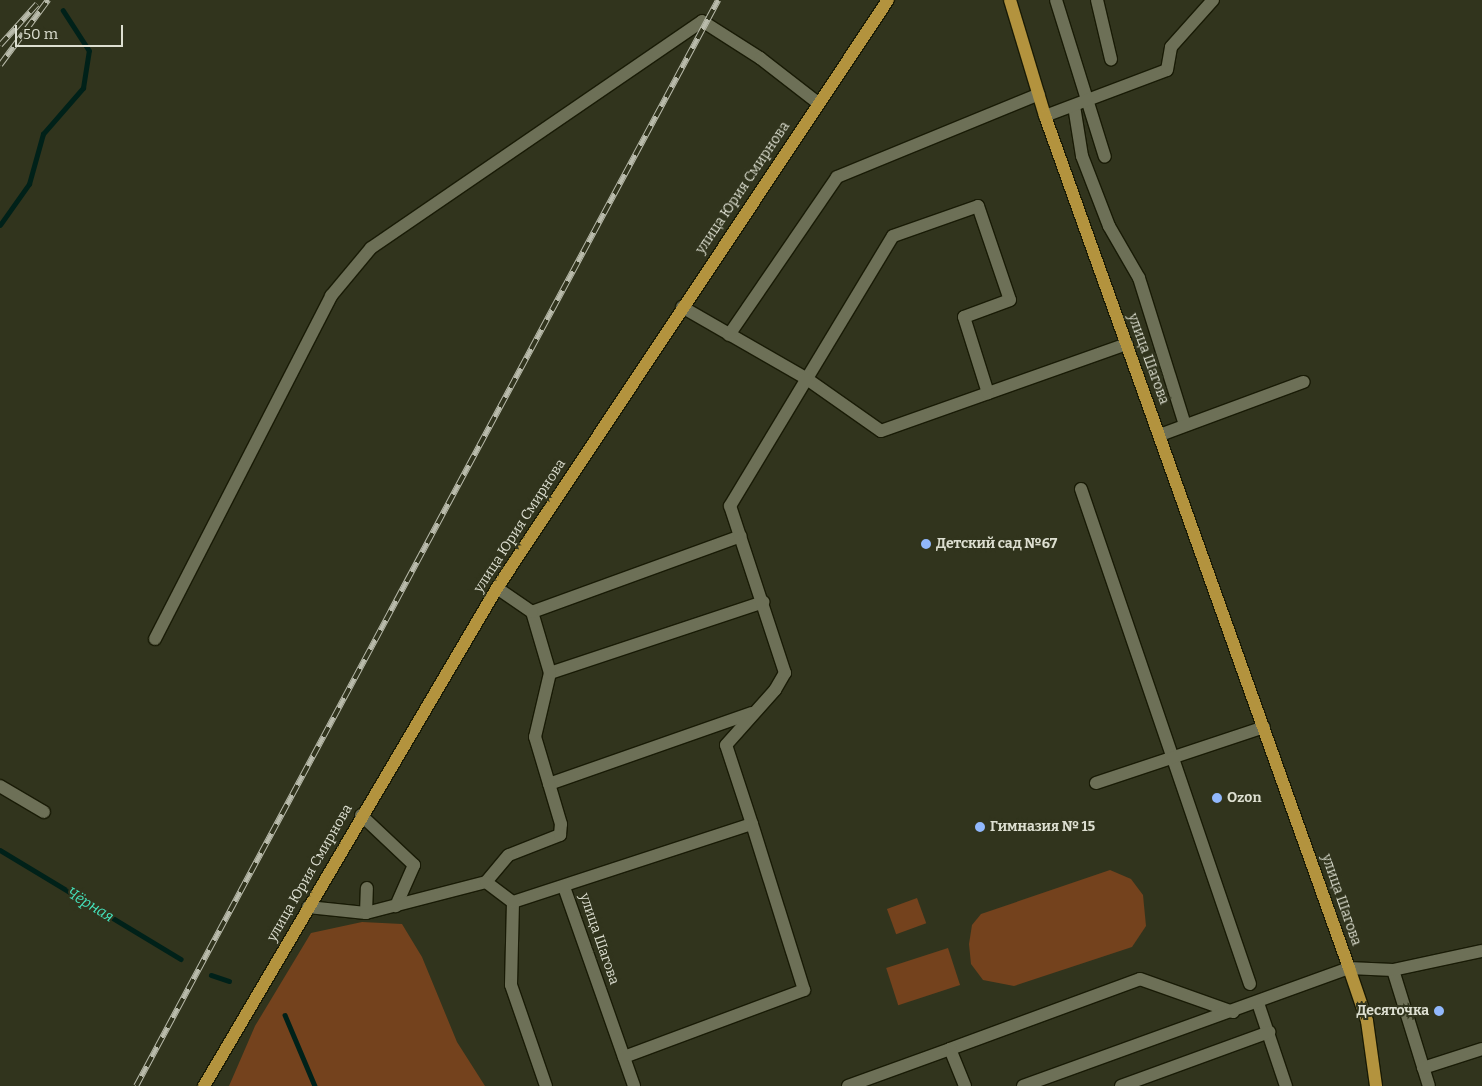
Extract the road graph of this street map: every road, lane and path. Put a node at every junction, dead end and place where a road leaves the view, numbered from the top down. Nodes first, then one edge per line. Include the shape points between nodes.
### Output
1 (888, 0) edge
2 (1010, 0) edge
3 (1056, 0) edge
4 (1097, 0) edge
5 (1213, 0) edge
6 (1111, 59) dead end
7 (1039, 94) junction
8 (1087, 101) junction
9 (818, 104) junction
10 (1074, 106) junction
11 (1045, 116) junction
12 (1105, 157) dead end
13 (682, 307) junction
14 (729, 336) junction
15 (1127, 344) junction
16 (807, 379) junction
17 (1303, 382) dead end
18 (988, 393) junction
19 (1185, 425) junction
20 (1160, 435) junction
21 (1081, 489) dead end
22 (741, 536) junction
23 (497, 588) junction
24 (763, 602) junction
25 (532, 612) junction
26 (155, 639) dead end
27 (550, 674) junction
28 (753, 713) junction
29 (1264, 727) junction
30 (1175, 757) junction
31 (1096, 783) dead end
32 (549, 784) junction
33 (0, 786) edge
34 (44, 812) dead end
35 (361, 815) junction
36 (752, 824) junction
37 (486, 882) junction
38 (564, 887) junction
39 (367, 888) dead end
40 (513, 902) junction
41 (396, 906) junction
42 (308, 907) junction
43 (366, 914) junction
44 (1482, 951) edge
45 (1349, 968) junction
46 (1392, 970) junction
47 (1250, 984) dead end
48 (1258, 1003) junction
49 (1233, 1012) junction
50 (1269, 1032) junction
51 (1482, 1047) edge
52 (950, 1049) junction
53 (624, 1058) junction
54 (1423, 1068) junction
55 (1048, 1082) edge
56 (204, 1086) edge
57 (546, 1086) edge
58 (634, 1086) edge
59 (848, 1086) edge
60 (965, 1086) edge
61 (1023, 1086) edge
62 (1121, 1086) edge
63 (1286, 1086) edge
64 (1376, 1086) edge
65 (1429, 1086) edge

1 - 9 main road, улица Юрия Смирнова
2 - 7 main road, улица Шагова
3 - 8 street
4 - 6 street
5 - 8 street via 1171,47 1167,70
7 - 11 main road, улица Шагова
7 - 14 street via 837,177
8 - 10 street
8 - 12 street
9 - 13 main road, улица Юрия Смирнова
9 - 26 street via 760,58 702,22 371,248 331,296
10 - 11 street
10 - 19 street via 1082,156 1109,226 1139,278
11 - 15 main road, улица Шагова
13 - 14 street
13 - 23 main road, улица Юрия Смирнова
14 - 16 street
15 - 18 street
15 - 20 main road, улица Шагова
16 - 18 street via 881,431
16 - 18 street via 893,236 978,206 1010,300 964,317
16 - 22 street via 730,506
17 - 19 street
19 - 20 street
20 - 29 main road, улица Шагова
21 - 30 street
22 - 24 street
22 - 25 street
23 - 25 street
23 - 35 main road, улица Юрия Смирнова
24 - 27 street
24 - 28 street via 785,673 775,690
25 - 27 street
27 - 32 street via 535,737
28 - 32 street
28 - 36 street via 726,745
29 - 30 street
29 - 45 main road, улица Шагова
30 - 31 street
30 - 47 street
32 - 37 street via 561,824 560,835 510,855
33 - 34 street
35 - 41 street via 414,865
35 - 42 main road, улица Юрия Смирнова
36 - 38 street
36 - 53 street via 804,990
37 - 40 street
37 - 41 street
38 - 40 street, улица Шагова
38 - 53 street, улица Шагова
39 - 43 street
40 - 57 street via 511,985
41 - 43 street
42 - 43 street
42 - 56 main road, улица Юрия Смирнова
44 - 46 street
45 - 46 street
45 - 48 street
45 - 64 main road, улица Шагова via 1367,1021
46 - 54 street
48 - 49 street
48 - 50 street
49 - 52 street via 1140,979
49 - 55 street
50 - 62 street
50 - 63 street
51 - 54 street
52 - 59 street
52 - 60 street
53 - 58 street, улица Шагова
54 - 65 street
55 - 61 street

